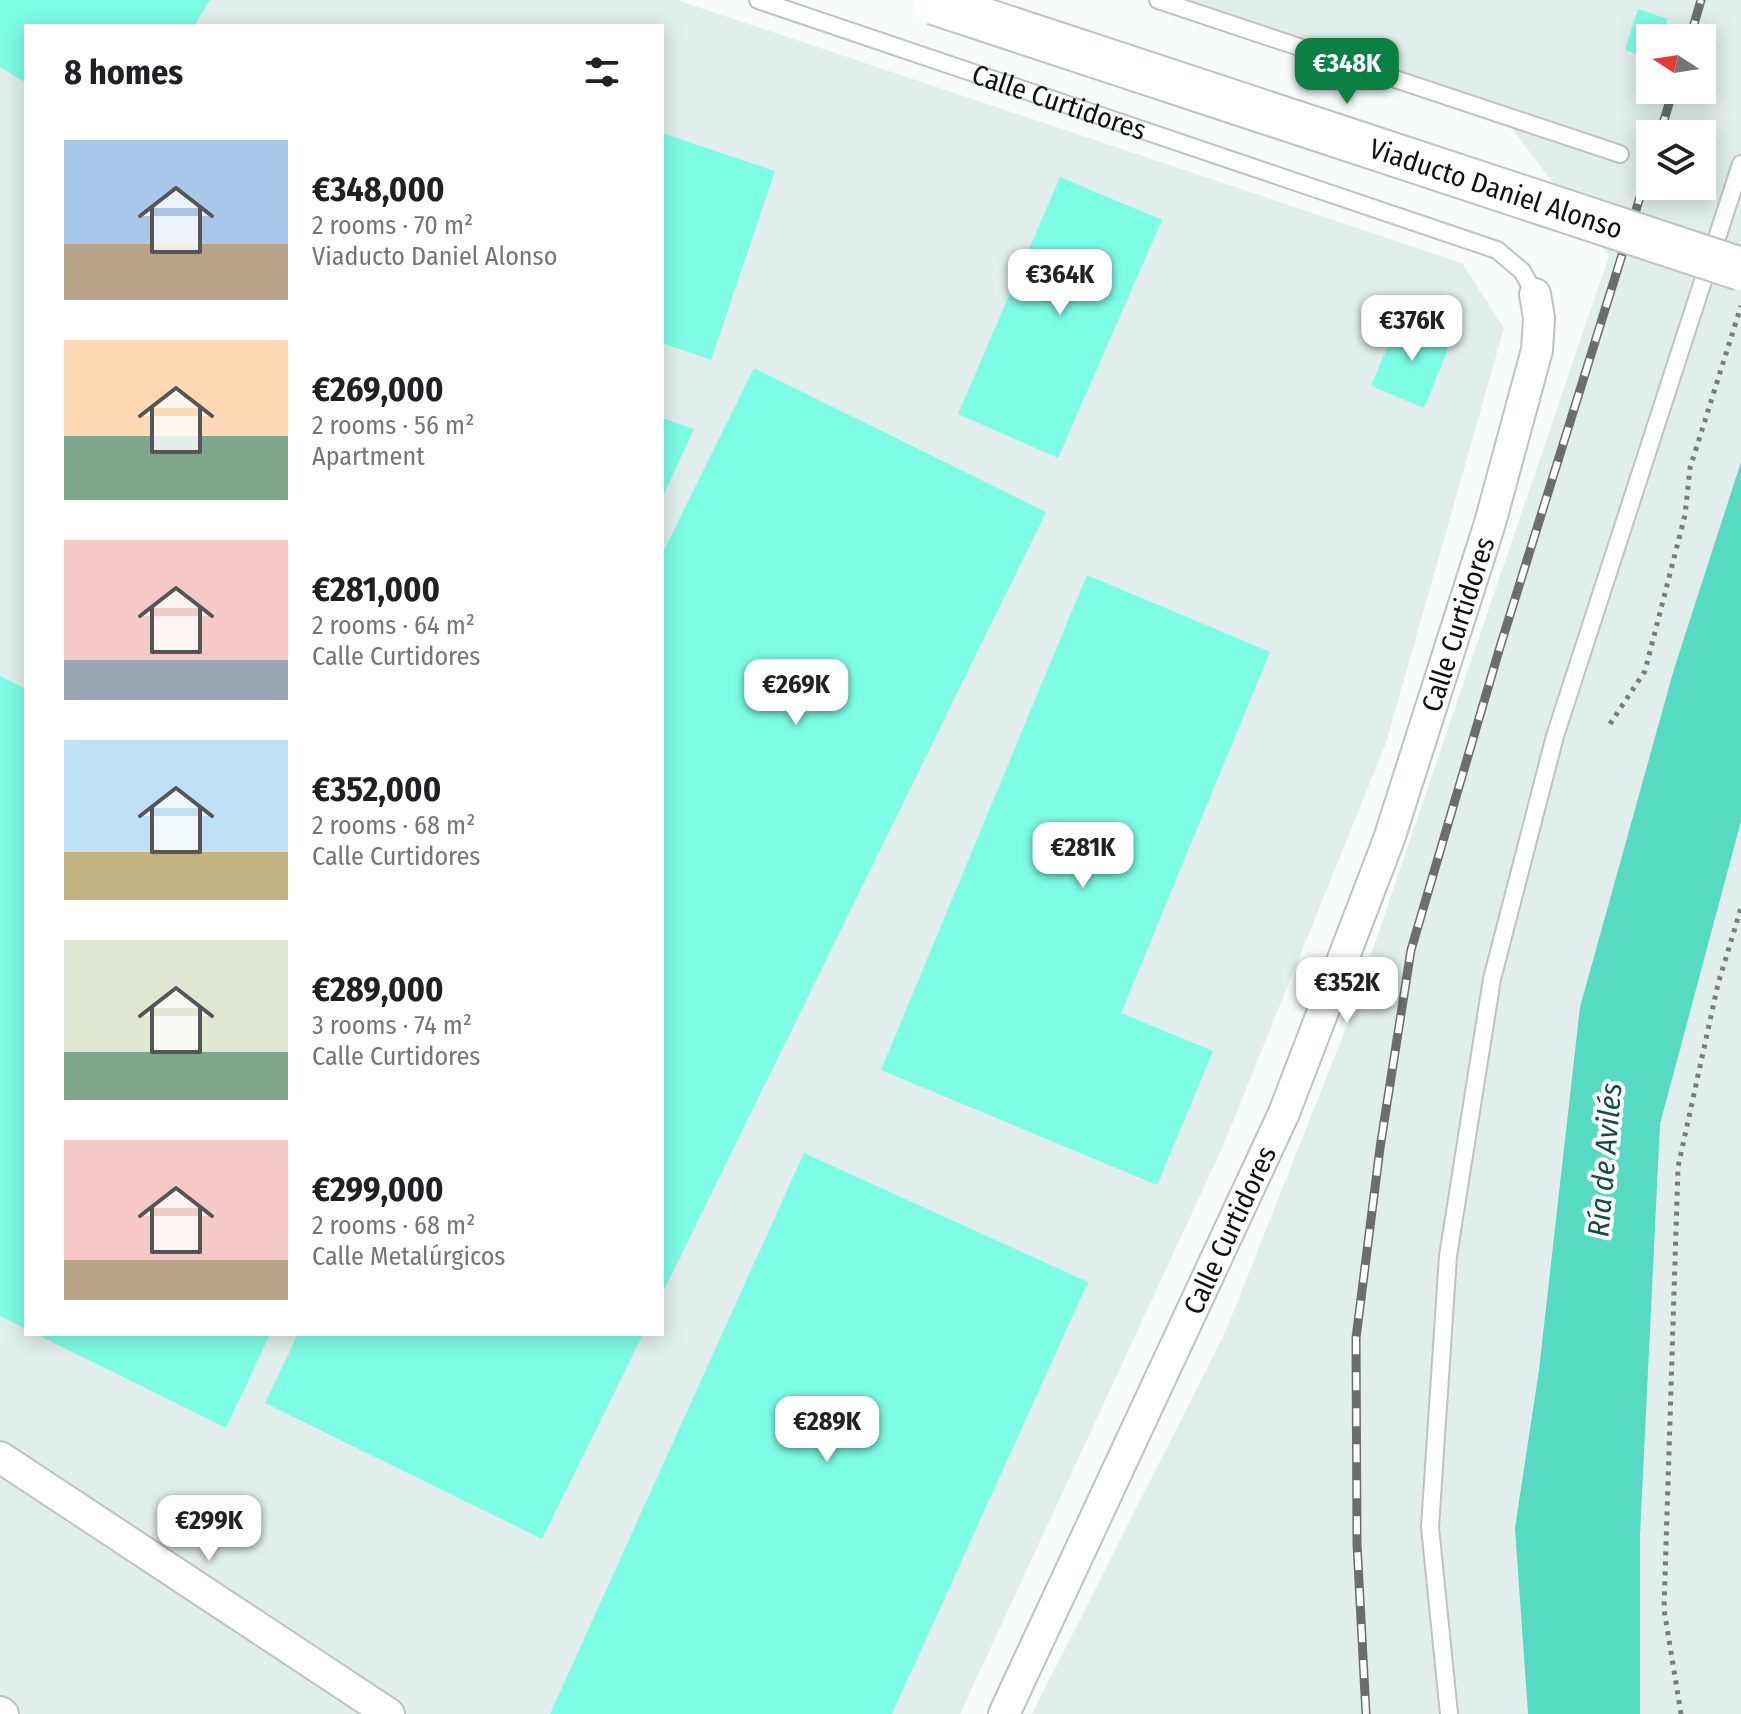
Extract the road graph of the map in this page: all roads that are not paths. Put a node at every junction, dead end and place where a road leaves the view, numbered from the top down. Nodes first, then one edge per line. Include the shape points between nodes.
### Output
1 (758, 0) edge
2 (1158, 0) edge
3 (934, 3) dead end
4 (1620, 154) dead end
5 (1741, 164) edge
6 (1741, 269) edge
7 (1535, 294) joint
8 (0, 1457) edge
9 (389, 1714) edge
10 (1004, 1714) edge
11 (1449, 1714) edge

1 - 7 lane, Calle Curtidores via 1497,250 1522,271
2 - 4 lane
3 - 6 main road, Viaducto Daniel Alonso, bridge
5 - 11 lane via 1555,736 1492,979 1448,1256 1430,1527
7 - 10 street, Calle Curtidores via 1537,350 1490,523 1389,839 1284,1113
8 - 9 street

